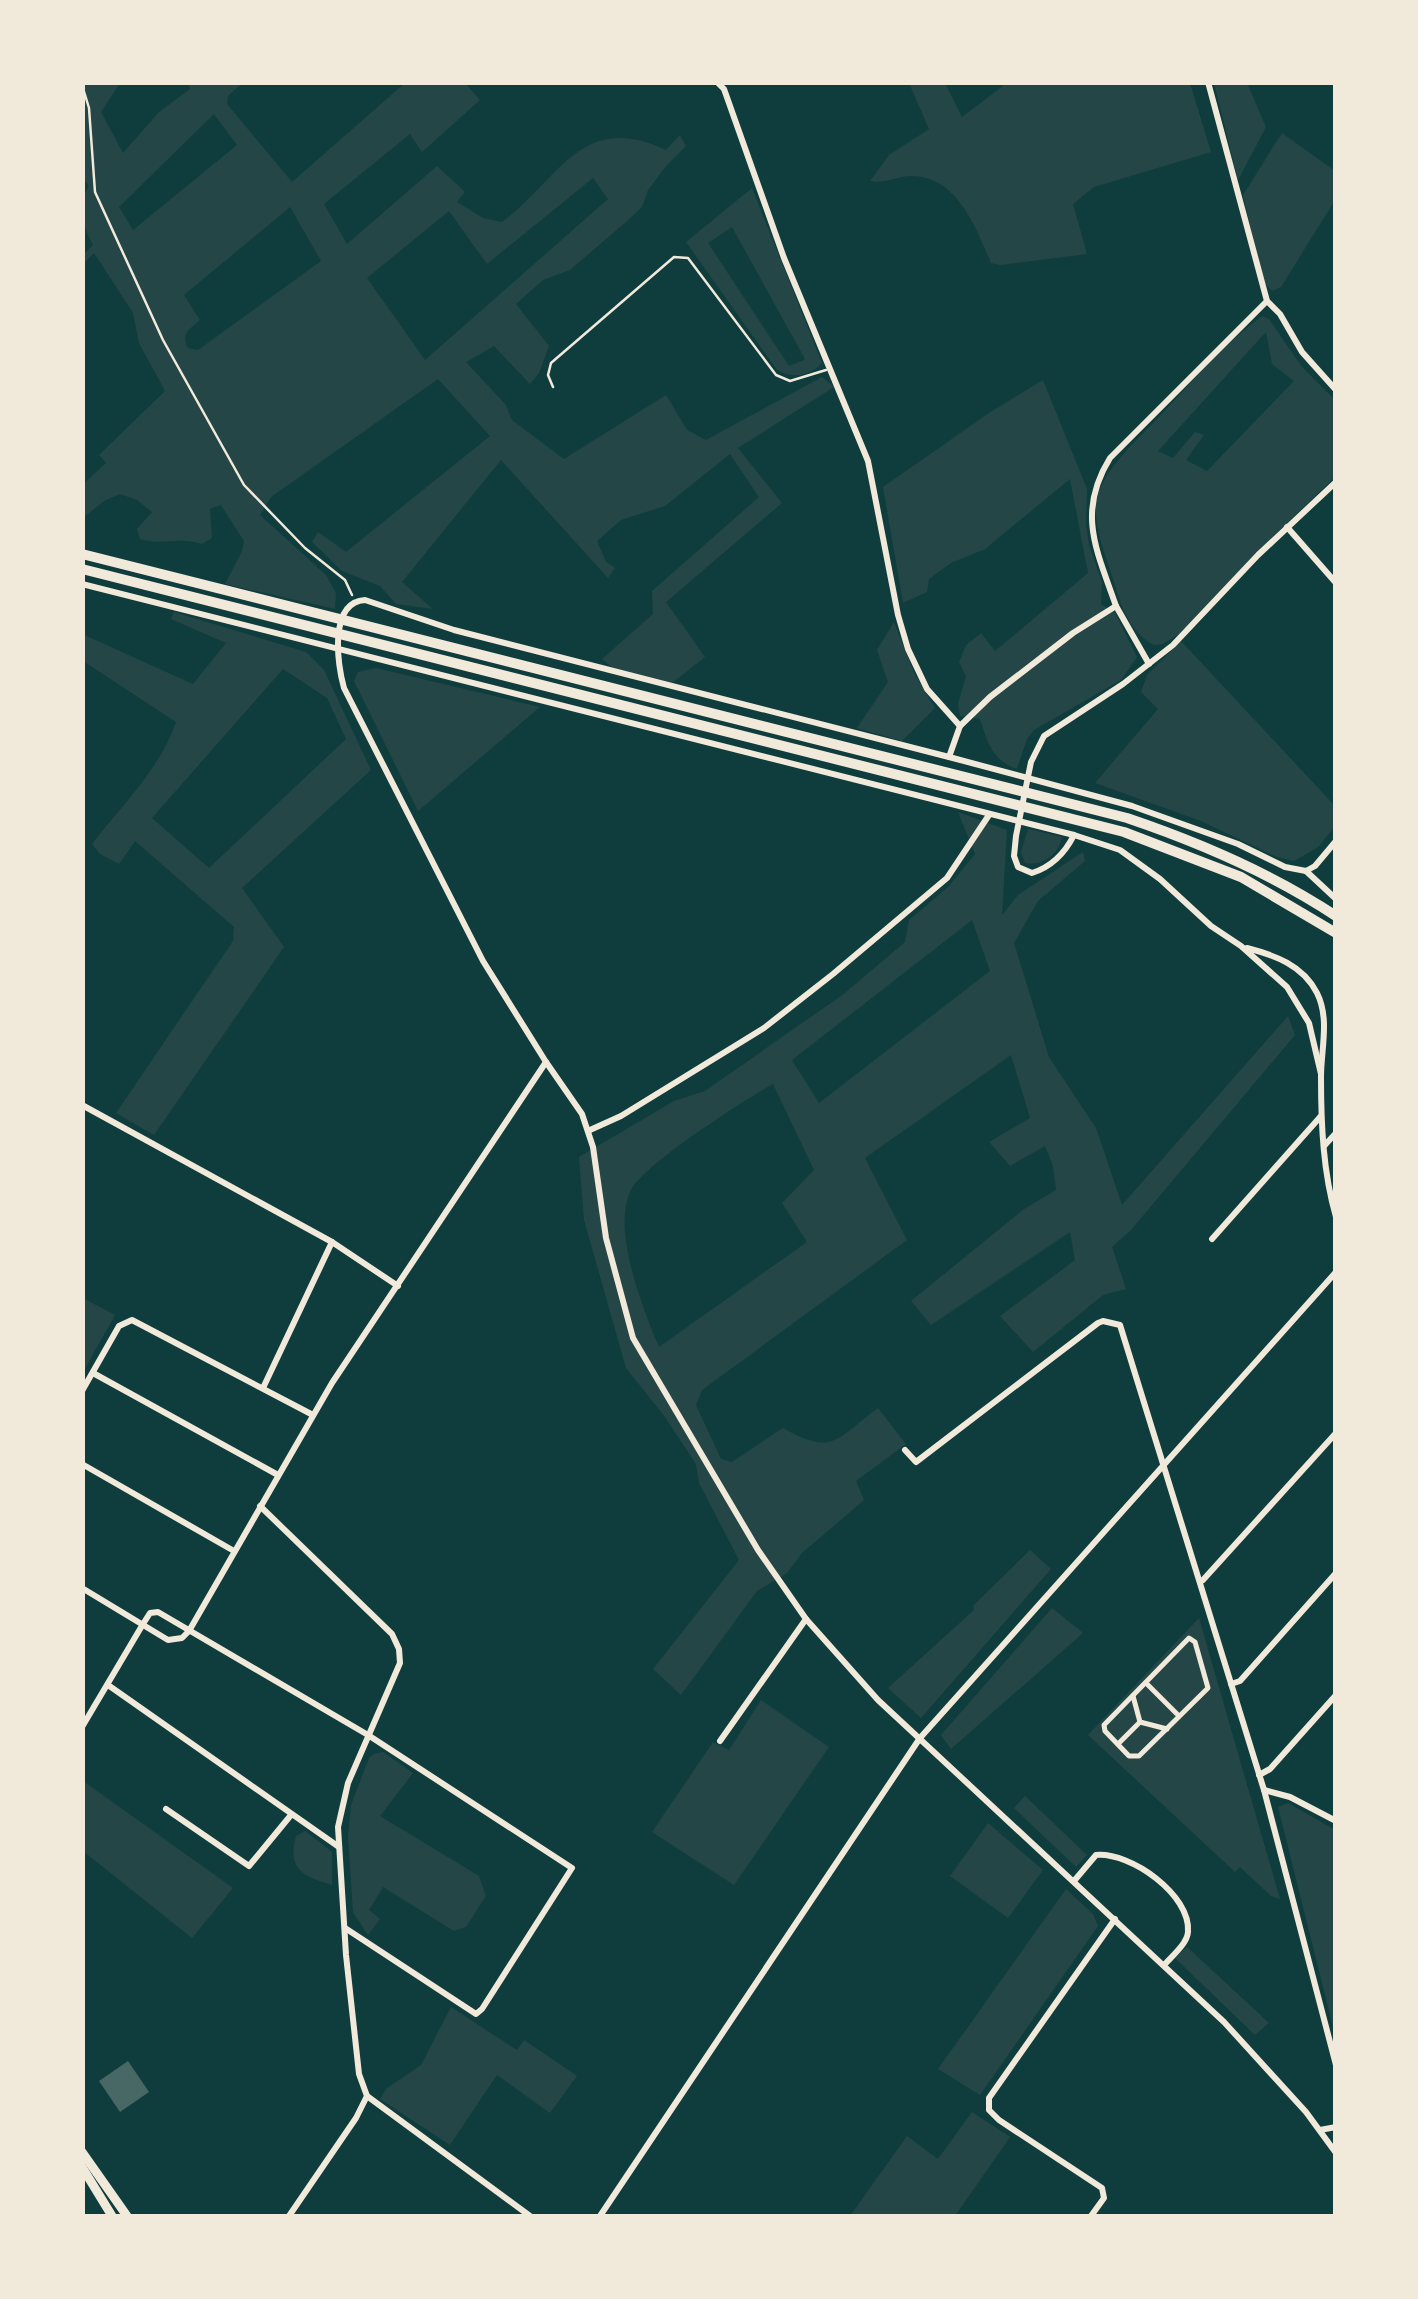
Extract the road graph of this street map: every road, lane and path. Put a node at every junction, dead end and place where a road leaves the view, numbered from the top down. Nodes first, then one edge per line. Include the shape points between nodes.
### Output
1 (1208, 82) edge
2 (82, 84) edge
3 (720, 86) edge
4 (1267, 301) junction
5 (830, 368) junction
6 (553, 387) dead end
7 (1336, 390) edge
8 (1336, 482) edge
9 (1286, 527) junction
10 (82, 554) edge
11 (82, 569) edge
12 (1336, 583) edge
13 (82, 584) edge
14 (354, 601) junction
15 (1116, 606) junction
16 (337, 645) junction
17 (1149, 664) junction
18 (960, 726) junction
19 (948, 757) junction
20 (989, 815) junction
21 (1074, 835) junction
22 (1336, 841) edge
23 (1306, 871) junction
24 (1336, 900) edge
25 (1336, 916) edge
26 (1336, 932) edge
27 (1241, 946) junction
28 (546, 1062) junction
29 (1321, 1074) junction
30 (82, 1105) edge
31 (1322, 1115) junction
32 (590, 1130) junction
33 (1336, 1133) edge
34 (1324, 1146) junction
35 (1336, 1217) edge
36 (1212, 1238) dead end
37 (332, 1242) junction
38 (1336, 1272) edge
39 (398, 1286) junction
40 (93, 1373) junction
41 (263, 1388) junction
42 (82, 1391) edge
43 (313, 1416) junction
44 (1336, 1432) edge
45 (905, 1450) dead end
46 (82, 1464) edge
47 (1164, 1467) junction
48 (278, 1475) junction
49 (260, 1506) junction
50 (234, 1552) junction
51 (1336, 1574) edge
52 (1202, 1580) junction
53 (82, 1588) edge
54 (806, 1619) junction
55 (142, 1624) junction
56 (189, 1630) junction
57 (1146, 1683) junction
58 (1231, 1684) junction
59 (108, 1685) junction
60 (1336, 1695) edge
61 (1132, 1696) junction
62 (1180, 1716) junction
63 (1140, 1722) junction
64 (82, 1728) edge
65 (1167, 1729) junction
66 (368, 1735) junction
67 (920, 1738) junction
68 (720, 1741) dead end
69 (1118, 1744) junction
70 (1260, 1775) junction
71 (1264, 1790) junction
72 (166, 1809) dead end
73 (291, 1816) junction
74 (1336, 1820) edge
75 (338, 1847) junction
76 (1074, 1881) junction
77 (1114, 1918) junction
78 (345, 1928) junction
79 (1164, 1965) junction
80 (1336, 2065) edge
81 (367, 2096) junction
82 (1336, 2127) edge
83 (1320, 2130) junction
84 (1326, 2138) junction
85 (1336, 2140) edge
86 (82, 2152) edge
87 (1336, 2154) edge
88 (82, 2167) edge
89 (112, 2216) edge
90 (127, 2216) edge
91 (289, 2216) edge
92 (530, 2216) edge
93 (600, 2216) edge
94 (1092, 2216) edge

1 - 4 street
2 - 14 path via 90,108 95,192 163,340 244,485 345,580
3 - 5 street
4 - 7 street
4 - 15 street via 1102,471 1090,511
5 - 6 lane via 790,381 776,375 681,255 551,363
5 - 18 street via 868,461 908,649 927,689
8 - 9 street
9 - 12 street
9 - 17 street
10 - 25 highway via 1127,818 1246,864
11 - 26 highway via 1124,832 1241,877
13 - 16 street
14 - 16 street
14 - 19 street
15 - 17 street
15 - 18 street
16 - 20 street
16 - 28 street via 344,688 483,961
17 - 21 street via 1038,744 1016,862 1032,873 1060,856
18 - 19 street
19 - 23 street via 1132,806
20 - 21 street
20 - 32 street via 947,878 833,974 764,1028
21 - 27 street via 1120,850
22 - 23 street
23 - 24 street
27 - 29 street via 1299,1003
27 - 29 street via 1278,956 1316,992 1324,1018
28 - 32 street
28 - 39 street
29 - 31 street
30 - 37 street
31 - 34 street
31 - 36 street
32 - 54 street via 606,1238 634,1338
33 - 34 street
34 - 35 street
37 - 39 street
37 - 41 street
38 - 47 street
39 - 43 street
40 - 41 street via 119,1326 132,1320
40 - 42 street
40 - 48 street
41 - 43 street
43 - 48 street
44 - 52 street
45 - 47 street via 916,1462 1104,1321 1120,1324
46 - 50 street
47 - 52 street
47 - 67 street
48 - 49 street
49 - 50 street
49 - 66 street via 392,1634 400,1663
50 - 56 street
51 - 58 street
52 - 58 street
53 - 55 street
54 - 67 street
54 - 68 street
55 - 56 street via 168,1640
55 - 56 street via 158,1612
55 - 59 street
56 - 66 street
57 - 61 street
57 - 62 street
57 - 62 street via 1193,1639 1208,1688
58 - 70 street
59 - 64 street
59 - 73 street
60 - 70 street
61 - 63 street
61 - 69 street via 1103,1728
62 - 65 street
63 - 65 street
63 - 69 street
65 - 69 street via 1140,1756 1129,1756
66 - 75 street via 342,1804
66 - 78 street via 572,1868 476,2014
67 - 76 street
67 - 93 street
70 - 71 street
71 - 74 street
71 - 80 street
72 - 73 street via 248,1866
73 - 75 street
75 - 78 street
76 - 77 street
76 - 79 street via 1096,1854 1133,1861 1158,1878 1188,1932
77 - 79 street
77 - 94 street via 988,2098 998,2120 1102,2188 1104,2198
78 - 81 street via 359,2074
79 - 83 street via 1254,2052
81 - 91 street
81 - 92 street
82 - 83 street
83 - 84 street
84 - 85 street
84 - 87 street
86 - 90 main road
88 - 89 main road

